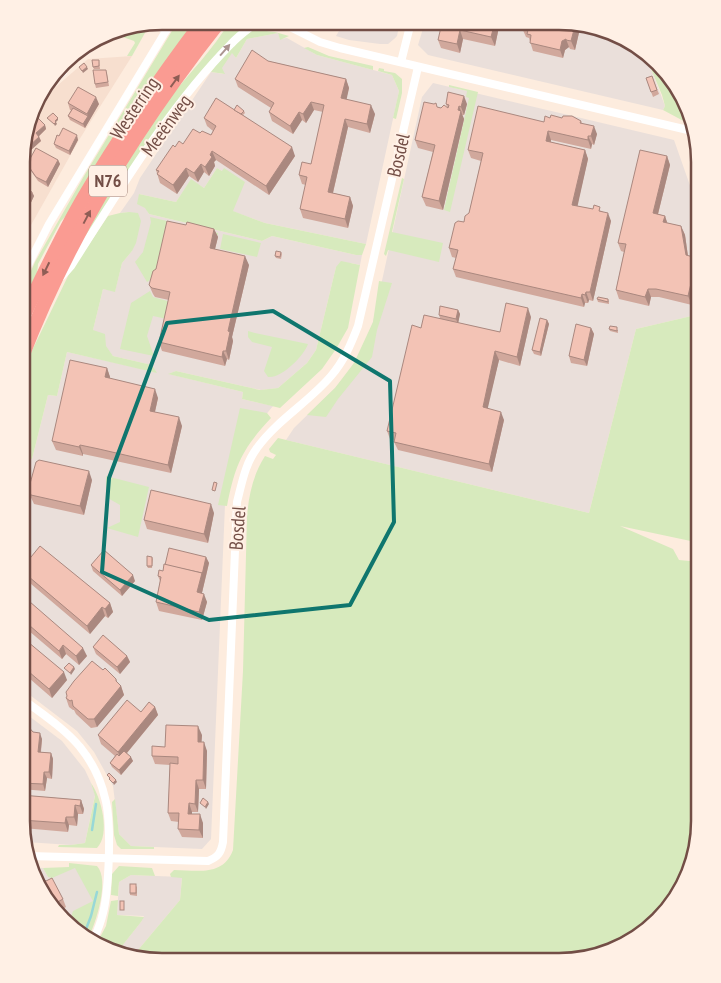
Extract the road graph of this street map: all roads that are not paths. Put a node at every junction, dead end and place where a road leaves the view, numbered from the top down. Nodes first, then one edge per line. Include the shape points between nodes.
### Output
1 (196, 30) edge
2 (213, 30) edge
3 (246, 30) edge
4 (299, 30) edge
5 (409, 30) edge
6 (166, 31) edge
7 (401, 62) junction
8 (418, 67) junction
9 (686, 130) edge
10 (30, 261) edge
11 (52, 286) junction
12 (30, 302) edge
13 (30, 337) edge
14 (30, 704) edge
15 (35, 855) edge
16 (108, 858) junction
17 (95, 934) edge

1 -> 12 highway, Westerring / N76 via 148,97 83,198
11 -> 2 highway, Westerring / N76 via 107,183 161,100
11 -> 3 street, Meeënweg via 72,266 151,144 189,92 231,43
4 - 7 street via 320,42
5 - 7 street
6 - 10 street via 49,224
7 - 8 street
8 - 9 street
8 - 16 street, Bosdel via 358,326 347,354 331,376 275,427 256,449 245,470 238,502 221,851 208,861
11 - 13 highway, Westerring / N76
14 - 16 street via 67,733 92,764 106,800
15 - 16 street, Bosdel
16 - 17 street via 104,911

